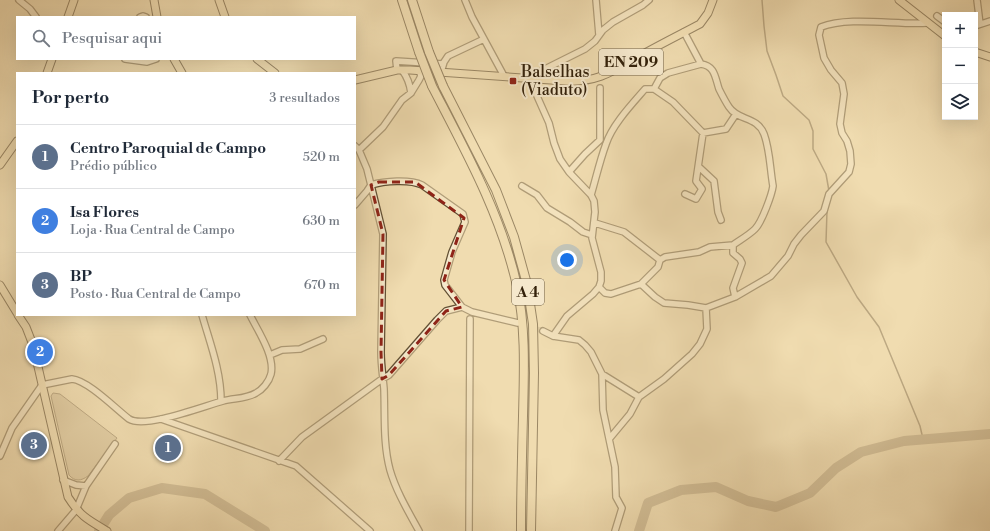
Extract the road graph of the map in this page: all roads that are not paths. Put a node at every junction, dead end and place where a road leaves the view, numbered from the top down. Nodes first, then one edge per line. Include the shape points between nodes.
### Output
1 (18, 0) edge
2 (74, 0) edge
3 (154, 0) edge
4 (219, 0) edge
5 (402, 0) edge
6 (412, 0) edge
7 (465, 0) edge
8 (596, 0) edge
9 (713, 0) edge
10 (899, 0) edge
11 (977, 0) edge
12 (645, 1) edge
13 (977, 12) edge
14 (35, 16) edge
15 (68, 16) edge
16 (157, 16) edge
17 (225, 16) edge
18 (937, 16) dead end
19 (942, 20) edge
20 (990, 21) edge
21 (927, 23) junction
22 (978, 25) edge
23 (684, 32) junction
24 (942, 34) edge
25 (599, 35) junction
26 (484, 39) junction
27 (978, 53) edge
28 (990, 57) edge
29 (52, 60) edge
30 (132, 60) edge
31 (153, 60) edge
32 (175, 60) edge
33 (258, 60) edge
34 (443, 64) junction
35 (701, 64) junction
36 (399, 70) junction
37 (419, 70) junction
38 (47, 72) edge
39 (181, 72) edge
40 (274, 72) edge
41 (441, 72) junction
42 (504, 76) junction
43 (529, 78) junction
44 (356, 80) edge
45 (600, 88) dead end
46 (654, 89) junction
47 (410, 93) junction
48 (736, 114) junction
49 (703, 133) junction
50 (16, 142) edge
51 (603, 142) junction
52 (357, 148) edge
53 (0, 165) edge
54 (699, 168) junction
55 (569, 172) junction
56 (371, 184) junction
57 (522, 186) dead end
58 (685, 194) dead end
59 (591, 195) junction
60 (356, 204) edge
61 (721, 220) dead end
62 (595, 223) junction
63 (592, 235) junction
64 (733, 246) junction
65 (660, 260) junction
66 (641, 284) junction
67 (0, 285) edge
68 (599, 287) junction
69 (735, 297) junction
70 (462, 307) junction
71 (706, 308) junction
72 (16, 311) edge
73 (19, 316) edge
74 (202, 316) edge
75 (250, 316) edge
76 (470, 319) dead end
77 (518, 323) tunnel mouth
78 (543, 332) tunnel mouth
79 (553, 336) junction
80 (323, 339) dead end
81 (270, 355) junction
82 (602, 374) junction
83 (382, 379) junction
84 (42, 385) junction
85 (639, 397) junction
86 (221, 401) junction
87 (161, 419) junction
88 (610, 438) junction
89 (115, 444) dead end
90 (0, 456) edge
91 (279, 461) junction
92 (64, 480) junction
93 (86, 486) junction
94 (76, 510) junction
95 (58, 531) edge
96 (107, 531) edge
97 (370, 531) edge
98 (419, 531) edge
99 (469, 531) edge
100 (521, 531) edge
101 (531, 531) edge
102 (615, 531) edge

1 - 14 street
2 - 15 main road
3 - 16 main road
4 - 17 main road
5 - 100 highway, A 4, bridge via 432,86 486,194 504,240 517,286 522,322 524,377
6 - 101 highway, A 4, bridge via 428,52 443,86 496,190 514,237 527,284 533,324 534,372
7 - 26 street
8 - 25 street
9 - 23 main road, EN 209 via 700,24
10 - 21 main road
11 - 13 street
12 - 25 street via 613,22
18 - 19 street
20 - 22 street
21 - 24 main road
21 - 69 street via 846,22 822,27 820,35 824,58 842,83 844,94 840,124 850,151 849,172 829,194 824,211 801,235 771,276
23 - 35 street
23 - 43 main road, EN 209 via 599,78 580,82
25 - 43 street via 585,49
26 - 34 street via 448,56
26 - 42 street
27 - 28 main road
29 - 38 main road
30 - 31 street
32 - 39 main road
33 - 40 main road
34 - 36 street via 396,61
34 - 41 street
35 - 46 street via 668,73 660,78
35 - 48 street via 708,65 712,70 723,97
36 - 37 main road, EN 209
36 - 44 main road, EN 209
36 - 47 street via 407,77
37 - 41 main road, EN 209
37 - 47 street via 421,76
41 - 42 main road, EN 209
42 - 43 main road, EN 209
43 - 55 street via 549,123 560,159
45 - 51 street
46 - 49 street via 673,102
46 - 51 street via 645,89
47 - 52 street via 383,127
48 - 49 street via 726,129
48 - 64 street via 754,122 764,134 773,186 759,224
49 - 54 street
50 - 53 main road
51 - 55 street via 585,154
51 - 59 street
52 - 56 street
54 - 58 street via 696,181 702,189 696,198
54 - 61 street via 714,180
55 - 59 street
56 - 60 street
56 - 70 street via 415,182 463,214 465,222 452,252 444,280
56 - 83 street via 383,234
57 - 63 street via 537,195 547,208
59 - 62 street via 594,201
62 - 63 street
62 - 65 street via 624,232
63 - 68 street via 601,272
64 - 65 street via 714,246 699,252
64 - 69 street via 733,253 742,263 733,288
65 - 66 street via 658,267
66 - 68 street via 611,294 605,293
66 - 71 street via 664,303
67 - 72 main road
68 - 79 street via 567,316
69 - 71 street
70 - 77 street via 472,312
70 - 83 street via 446,311 389,375
71 - 85 street via 707,329 700,344 664,379
73 - 84 main road via 33,345
74 - 86 street via 221,384
75 - 81 street
76 - 99 street
78 - 79 street
79 - 82 street via 579,340 586,345
80 - 81 street
81 - 86 street via 270,375 258,392 247,397
82 - 85 street
82 - 88 street via 603,410
83 - 91 street via 302,437
83 - 98 street via 389,468 396,489
84 - 87 street via 77,379 132,421
84 - 90 street via 12,428
84 - 92 main road
85 - 88 street via 630,414
86 - 87 street
87 - 91 street
88 - 102 street via 615,466 616,497 622,508
89 - 93 street
91 - 97 street via 296,466
92 - 93 street
92 - 94 main road via 68,497
93 - 94 street
94 - 95 street
94 - 96 main road

